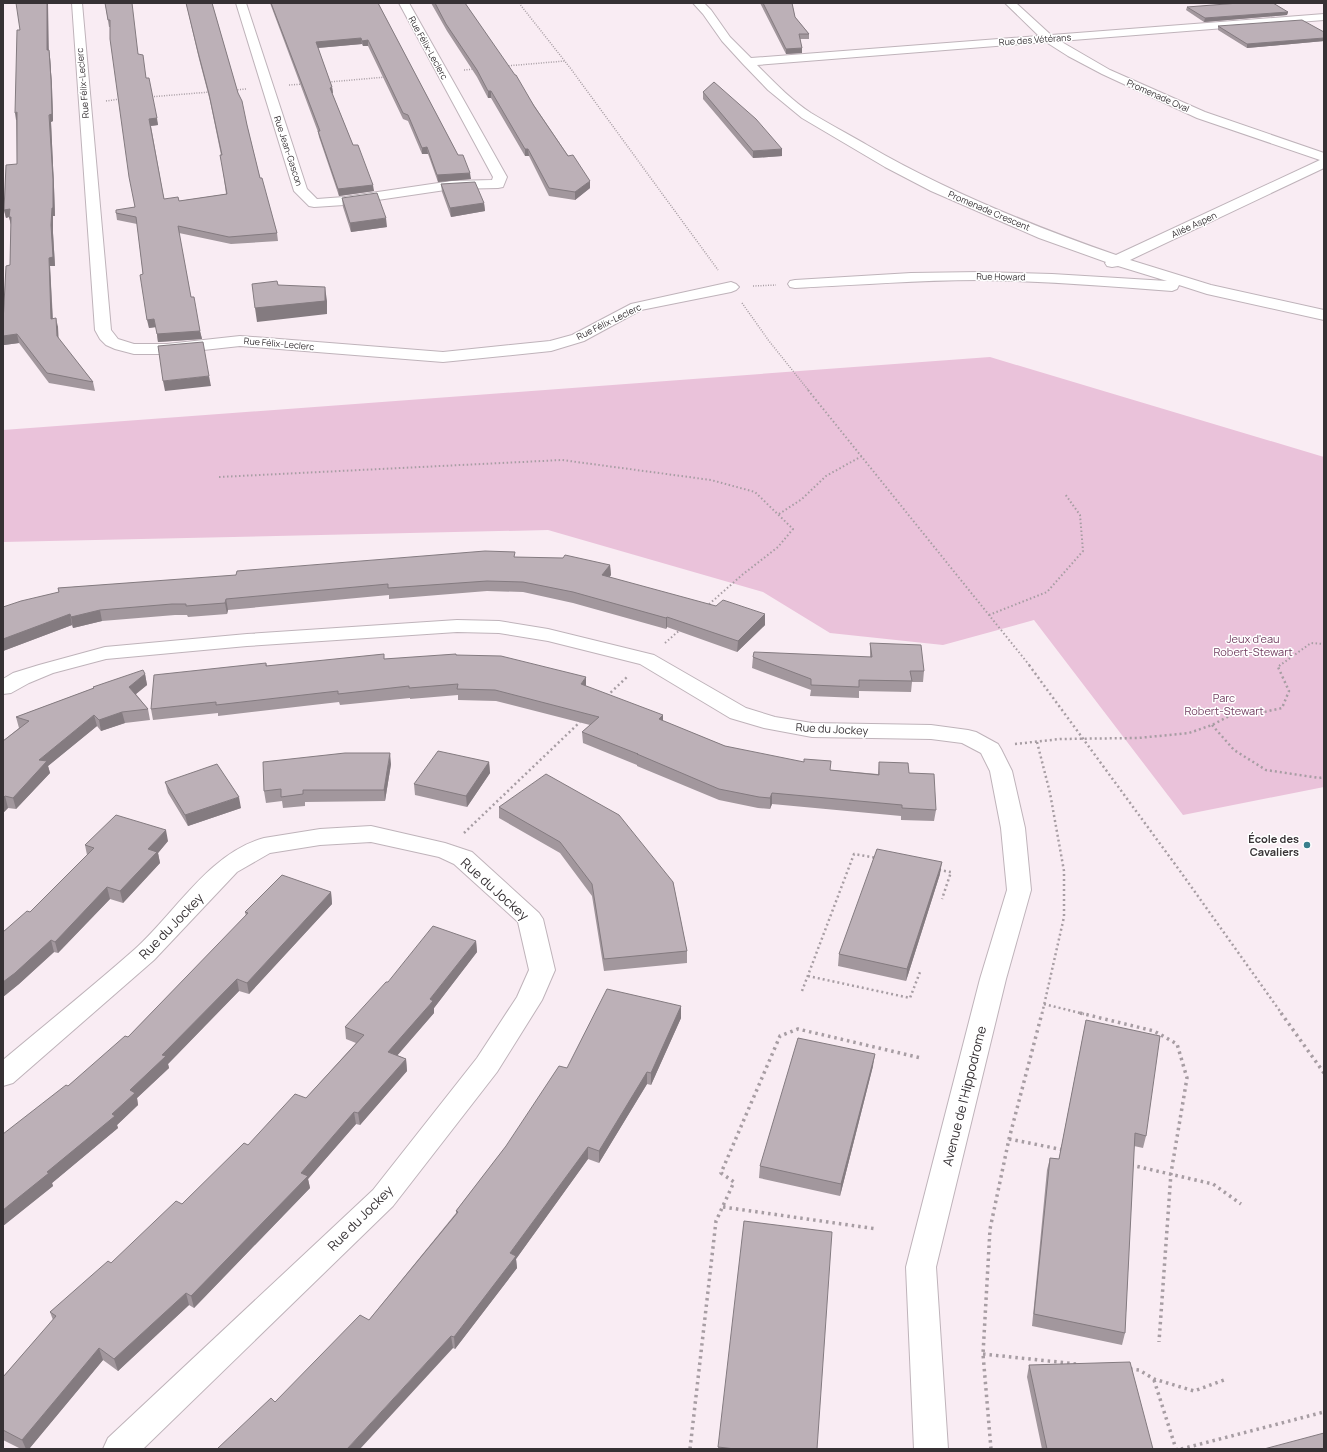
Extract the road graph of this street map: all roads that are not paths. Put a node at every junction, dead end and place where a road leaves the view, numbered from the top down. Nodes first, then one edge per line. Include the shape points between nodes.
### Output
1 (77, 3) edge
2 (241, 3) edge
3 (404, 3) edge
4 (1010, 3) edge
5 (704, 6) edge
6 (1324, 17) edge
7 (1049, 39) junction
8 (747, 62) junction
9 (1324, 157) edge
10 (1324, 163) edge
11 (500, 177) joint
12 (1118, 261) junction
13 (1061, 279) junction
14 (795, 284) road end
15 (731, 287) road end
16 (1207, 289) junction
17 (1324, 315) edge
18 (3, 688) edge
19 (990, 748) joint
20 (3, 1076) edge
21 (120, 1449) edge
22 (931, 1449) edge

1 - 15 street, Rue Félix-Leclerc via 103,330 106,336 121,346 150,350 240,341 442,357 551,346 578,338 636,307
2 - 11 street, Rue Jean-Gascon via 301,190 314,203 452,185 498,184
3 - 11 street, Rue Félix-Leclerc
4 - 7 street, Promenade Oval
5 - 8 street, Promenade Crescent via 726,39
6 - 7 street, Rue des Vétérans
7 - 8 street, Rue des Vétérans
7 - 9 street, Promenade Oval via 1106,72 1201,115
8 - 12 street, Promenade Crescent via 772,88 806,115 890,164 936,188 1030,229
10 - 12 street, Allée Aspen
12 - 13 street, Allée Aspen
12 - 16 street, Promenade Crescent
13 - 14 street, Rue Howard via 966,276
13 - 16 street, Rue Howard
16 - 17 street, Promenade Crescent
18 - 19 street, Rue du Jockey via 46,669 105,653 247,640 457,626 499,627 548,635 647,659 738,713 772,723 812,730 931,732 968,737
19 - 22 street, Avenue de l'Hippodrome via 1001,771 1013,828 1019,890 993,979 921,1266
20 - 21 street, Rue du Jockey via 144,954 228,866 264,846 320,837 371,834 445,851 463,858 530,919 542,970 529,1000 487,1066 383,1198

